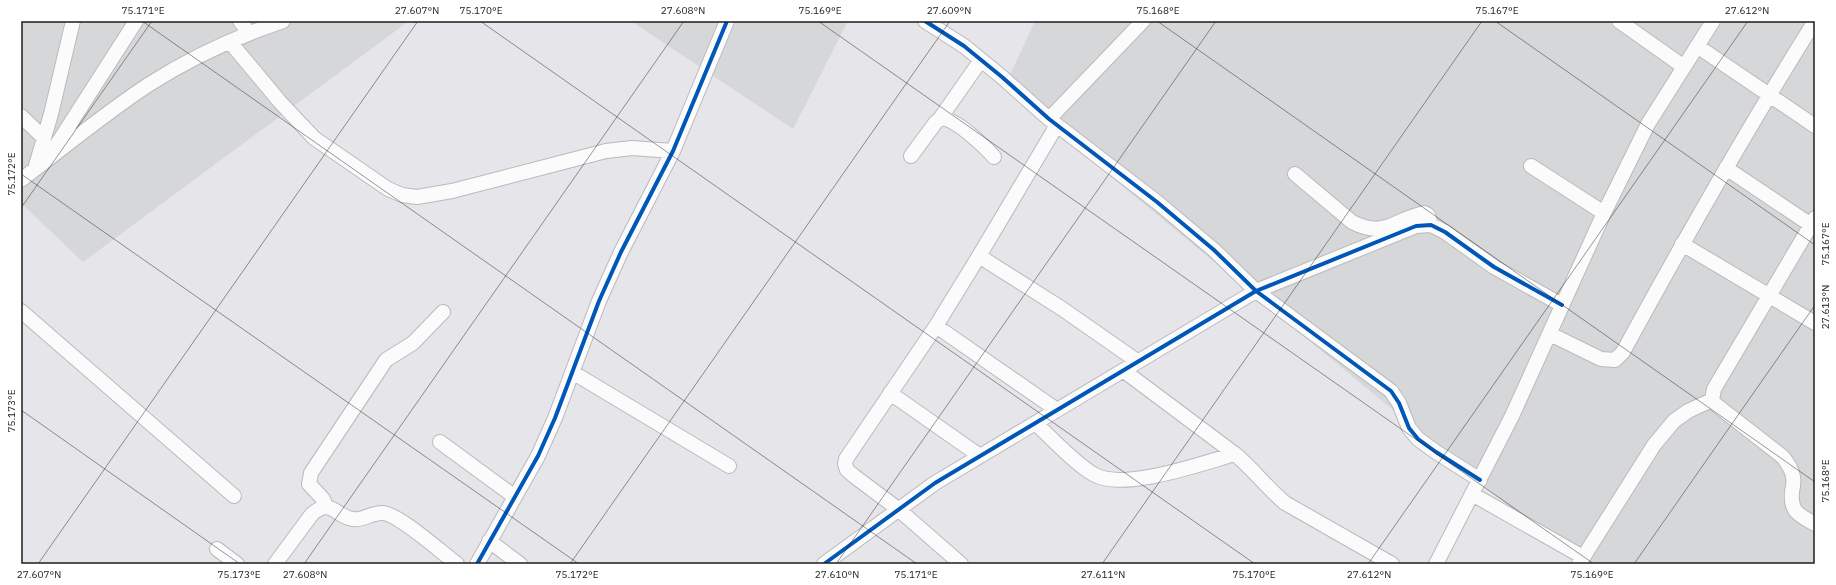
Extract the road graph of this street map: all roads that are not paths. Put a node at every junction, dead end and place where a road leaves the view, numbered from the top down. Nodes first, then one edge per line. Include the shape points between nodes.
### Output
1 (73, 21) edge
2 (136, 21) edge
3 (240, 21) edge
4 (283, 21) edge
5 (727, 21) edge
6 (925, 21) edge
7 (1143, 21) edge
8 (1619, 21) edge
9 (1713, 21) edge
10 (1814, 24) edge
11 (249, 33) junction
12 (230, 42) junction
13 (1697, 46) junction
14 (981, 60) junction
15 (1684, 67) junction
16 (1769, 95) junction
17 (21, 116) edge
18 (939, 120) junction
19 (1053, 122) junction
20 (1815, 126) edge
21 (44, 138) junction
22 (673, 151) junction
23 (911, 156) dead end
24 (994, 157) dead end
25 (47, 160) junction
26 (1531, 166) dead end
27 (1726, 168) junction
28 (35, 169) junction
29 (1295, 174) dead end
30 (21, 180) edge
31 (1604, 213) junction
32 (1813, 222) edge
33 (1431, 225) junction
34 (1682, 244) junction
35 (979, 256) junction
36 (1256, 291) junction
37 (1769, 295) junction
38 (1562, 305) junction
39 (21, 311) edge
40 (443, 312) dead end
41 (1815, 323) edge
42 (936, 326) junction
43 (1550, 334) junction
44 (1136, 361) junction
45 (1124, 371) junction
46 (572, 372) junction
47 (890, 393) junction
48 (1712, 400) junction
49 (1057, 410) junction
50 (1036, 423) junction
51 (440, 442) dead end
52 (1235, 454) junction
53 (980, 456) junction
54 (729, 466) dead end
55 (1480, 480) junction
56 (1472, 494) junction
57 (234, 496) dead end
58 (515, 497) junction
59 (326, 506) junction
60 (898, 509) junction
61 (1815, 524) edge
62 (489, 541) junction
63 (217, 549) dead end
64 (1581, 561) edge
65 (237, 564) edge
66 (275, 564) edge
67 (457, 564) edge
68 (477, 564) edge
69 (520, 564) edge
70 (824, 564) edge
71 (961, 564) edge
72 (1392, 564) edge
73 (1436, 564) edge

1 - 21 street
2 - 25 street
3 - 11 street
4 - 11 street
5 - 22 street
6 - 14 street
7 - 19 street
8 - 15 street
9 - 13 street
10 - 16 street
11 - 12 street
12 - 22 street via 314,138 388,189 402,195 417,197 452,191 606,150 632,148
12 - 25 street via 202,54 149,84
13 - 15 street
13 - 16 street
14 - 18 street
14 - 19 street
15 - 31 street via 1648,124
16 - 20 street
16 - 27 street
17 - 21 street
18 - 23 street
18 - 24 street via 949,120 975,138
19 - 35 street
19 - 36 street via 1157,202 1214,250
21 - 28 street
22 - 46 street via 599,300
25 - 28 street
26 - 31 street
27 - 32 street
27 - 34 street
28 - 30 street
29 - 33 street via 1352,222 1363,228 1386,228 1424,213
31 - 38 street
32 - 37 street
33 - 36 street via 1405,230
33 - 38 street via 1494,267
34 - 37 street
34 - 43 street via 1623,352 1614,360 1601,359
35 - 42 street
35 - 44 street via 1061,308
36 - 44 street
36 - 55 street via 1391,391 1409,428 1418,439
37 - 41 street
37 - 48 street via 1714,389
38 - 43 street
39 - 57 street
40 - 59 street via 414,343 386,360 311,473 309,484
42 - 47 street
42 - 49 street
43 - 55 street
44 - 45 street
45 - 49 street
45 - 52 street
46 - 54 street
46 - 58 street via 538,456
47 - 53 street
47 - 60 street via 845,464 854,476
48 - 61 street via 1783,457 1794,478 1791,504 1802,517
48 - 64 street via 1674,421 1654,444
49 - 50 street
50 - 52 street via 1084,468 1096,476 1108,479 1160,476
50 - 53 street
51 - 58 street
52 - 72 street via 1285,503
53 - 60 street
55 - 56 street
56 - 64 street
56 - 73 street
58 - 62 street
59 - 66 street via 312,514
59 - 67 street via 354,520 383,512 396,517
60 - 70 street
60 - 71 street
62 - 68 street
62 - 69 street
63 - 65 street

